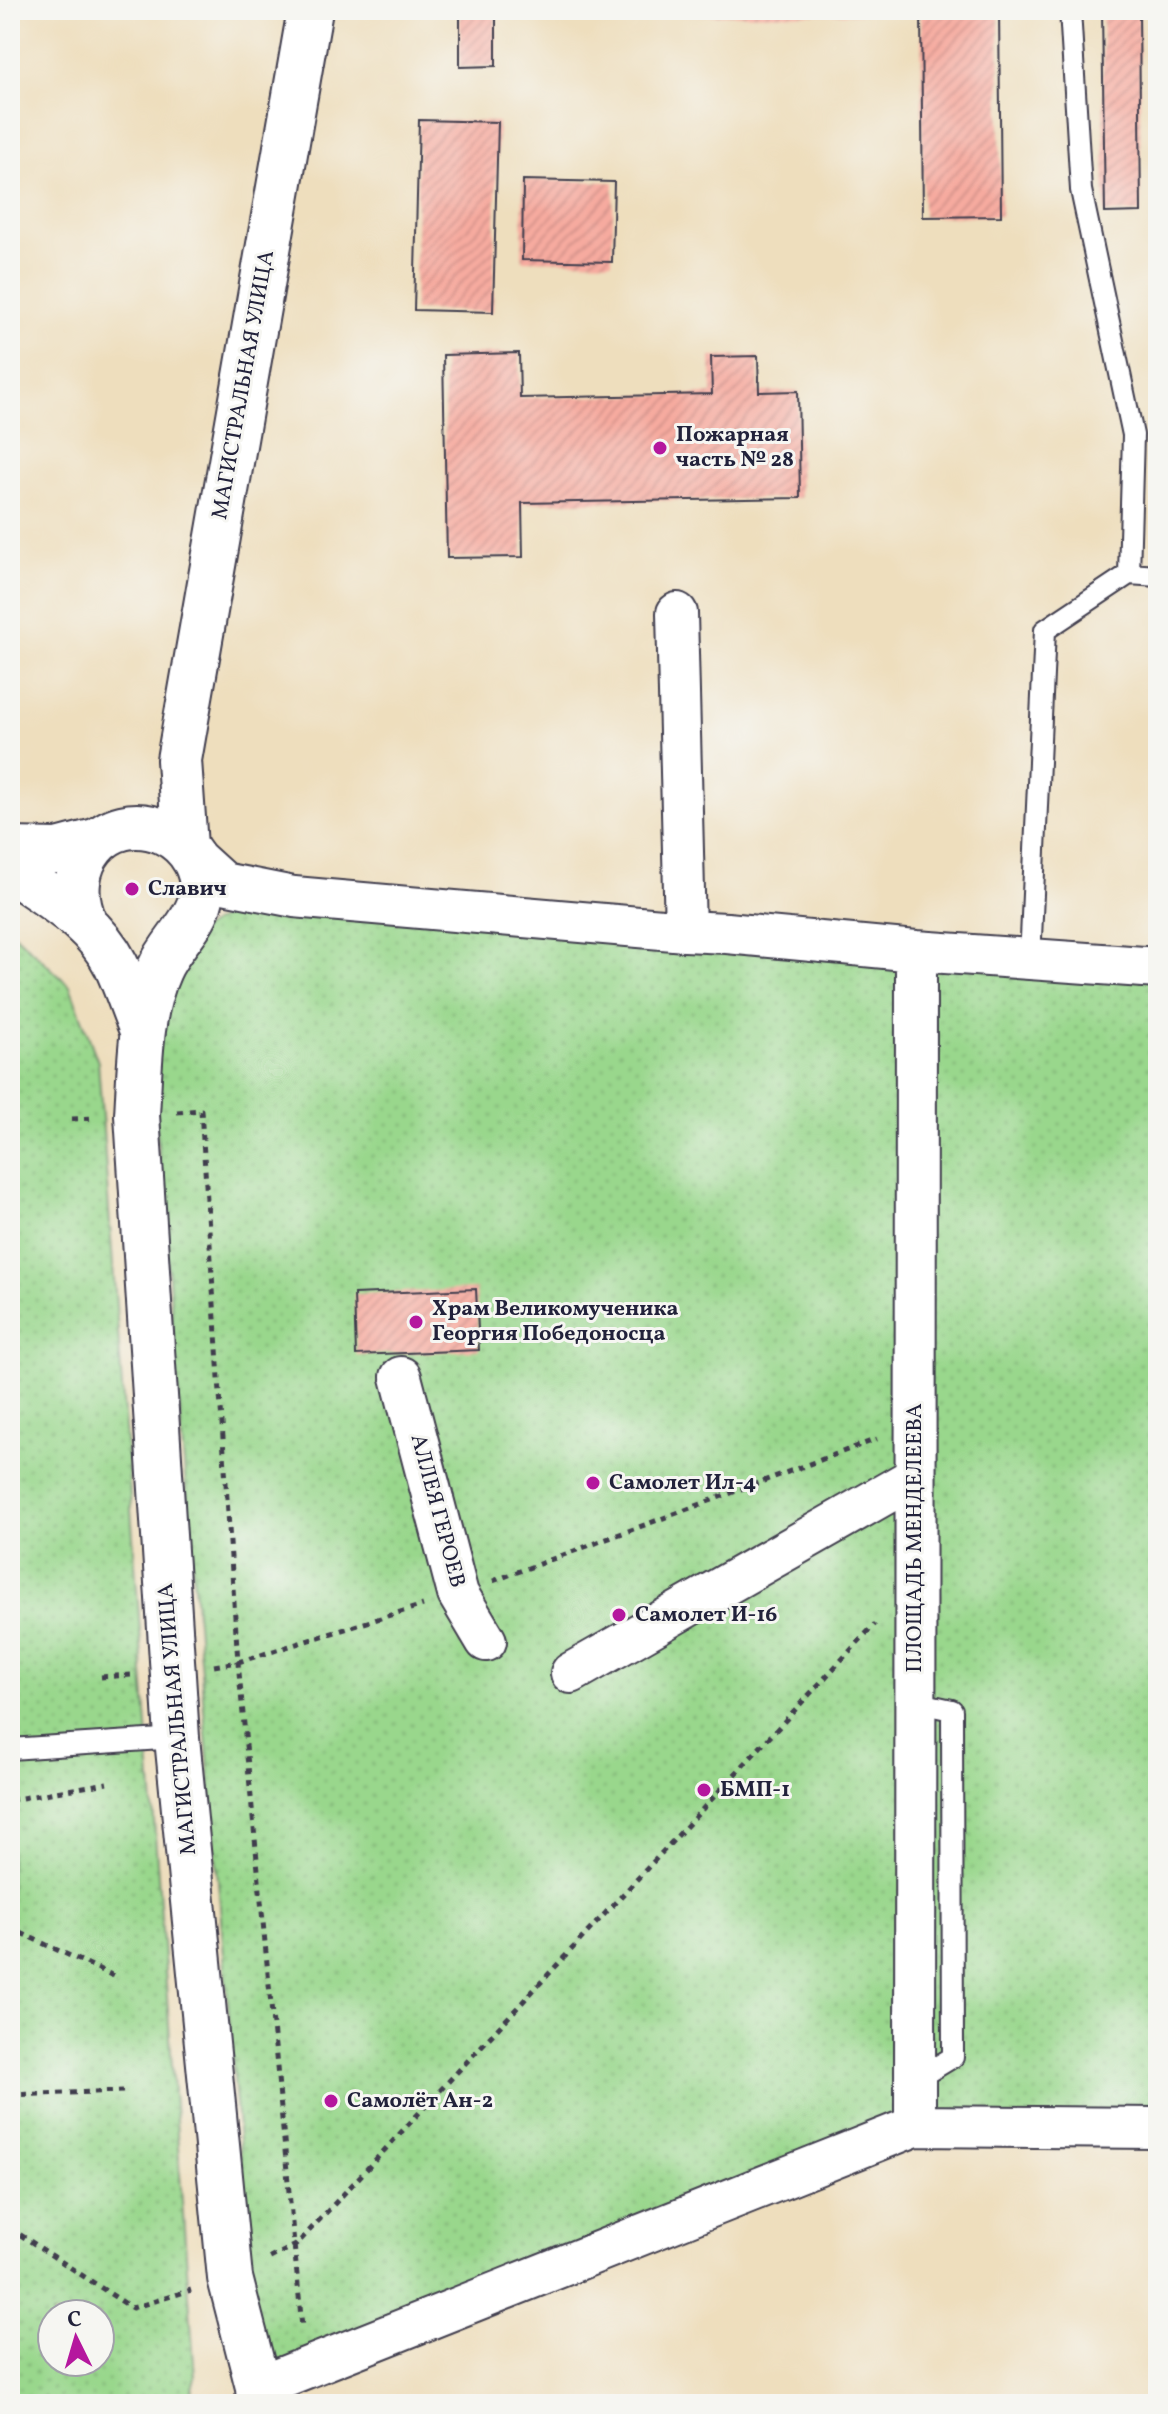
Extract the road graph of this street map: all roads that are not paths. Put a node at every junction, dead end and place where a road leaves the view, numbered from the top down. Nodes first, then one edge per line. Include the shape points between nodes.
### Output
1 (310, 10) edge
2 (1070, 10) edge
3 (1129, 574) junction
4 (1158, 576) edge
5 (677, 613) dead end
6 (179, 760) junction
7 (104, 837) junction
8 (10, 850) edge
9 (188, 850) junction
10 (10, 869) edge
11 (294, 897) junction
12 (90, 929) junction
13 (186, 931) junction
14 (685, 931) junction
15 (916, 951) junction
16 (1030, 960) junction
17 (1158, 968) edge
18 (142, 1030) junction
19 (401, 1377) dead end
20 (915, 1477) junction
21 (486, 1641) dead end
22 (571, 1673) dead end
23 (177, 1738) junction
24 (10, 1749) edge
25 (915, 2126) junction
26 (1158, 2128) edge
27 (259, 2395) edge

1 - 6 main road, МАГИСТРАЛЬНАЯ УЛИЦА
2 - 3 lane via 1081,190 1133,435
3 - 4 lane
3 - 16 lane via 1045,630
5 - 14 street
6 - 7 main road
6 - 9 main road, МАГИСТРАЛЬНАЯ УЛИЦА
7 - 8 main road via 58,851
7 - 9 main road via 138,826 154,828
7 - 12 main road via 78,872 76,897
9 - 11 street via 223,883
9 - 13 main road via 201,885 199,906
10 - 12 main road
11 - 13 street via 224,906
11 - 14 street
12 - 13 main road via 108,944 138,952 162,948
12 - 18 main road via 116,964
13 - 18 main road via 159,970
14 - 15 street via 726,944
15 - 16 street
15 - 20 street, ПЛОЩАДЬ МЕНДЕЛЕЕВА via 904,1350 915,1425
16 - 17 street
18 - 23 main road, МАГИСТРАЛЬНАЯ УЛИЦА via 137,1115
19 - 21 street, АЛЛЕЯ ГЕРОЕВ via 458,1594
20 - 22 street
20 - 25 street, ПЛОЩАДЬ МЕНДЕЛЕЕВА
23 - 24 lane
23 - 27 main road, МАГИСТРАЛЬНАЯ УЛИЦА via 230,2278
25 - 26 street
25 - 27 street via 305,2367

